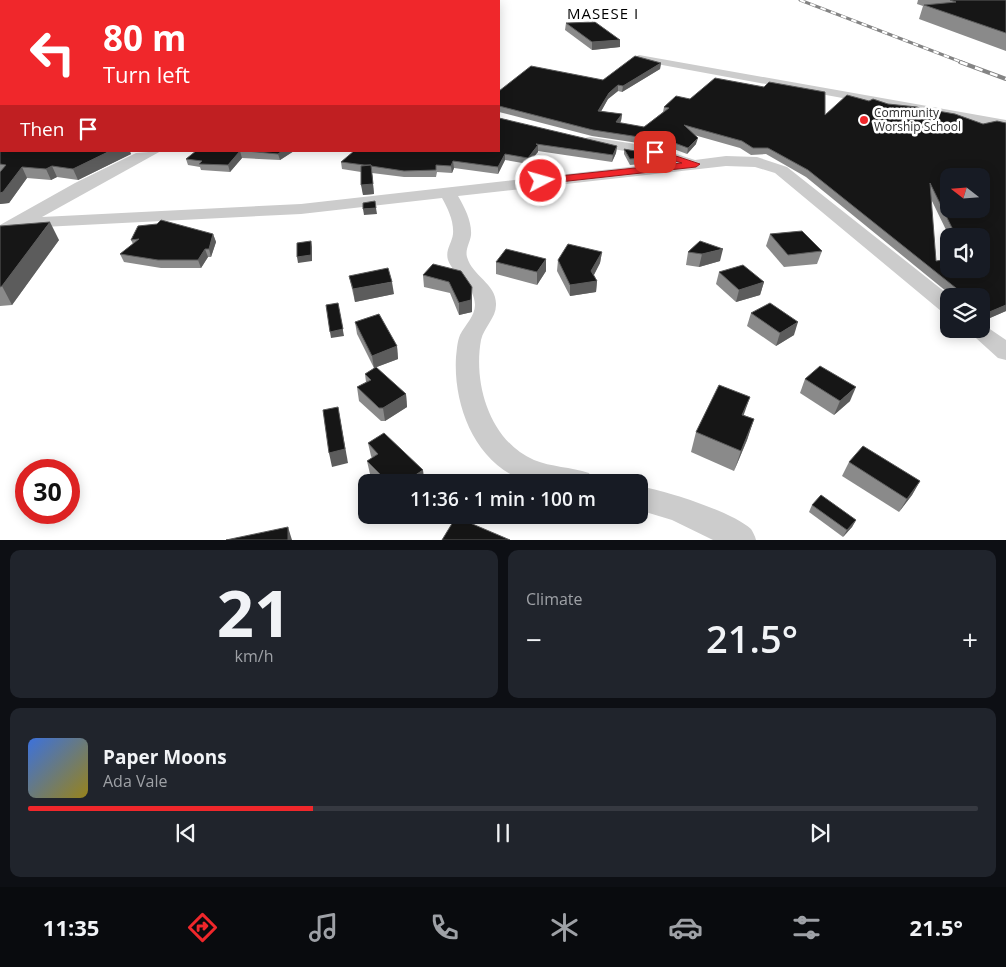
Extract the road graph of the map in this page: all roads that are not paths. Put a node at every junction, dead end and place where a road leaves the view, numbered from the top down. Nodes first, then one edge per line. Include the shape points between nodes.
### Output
1 (639, 58) edge
2 (1006, 124) edge
3 (573, 138) edge
4 (152, 152) edge
5 (696, 164) junction
6 (446, 192) junction
7 (22, 223) junction
8 (0, 232) edge
9 (940, 299) edge
10 (988, 338) edge
11 (1006, 352) edge
12 (547, 474) edge
13 (648, 500) edge
14 (741, 540) edge

1 - 2 street
3 - 5 street via 655,152
4 - 7 street via 55,201
5 - 6 street
5 - 9 street via 757,162 781,170
6 - 7 street via 278,211
6 - 12 street via 456,205 462,233 456,252 458,262 485,298 486,310 471,336 468,350 468,378 480,423 497,448 516,464
7 - 8 street
10 - 11 street
13 - 14 street via 680,508

